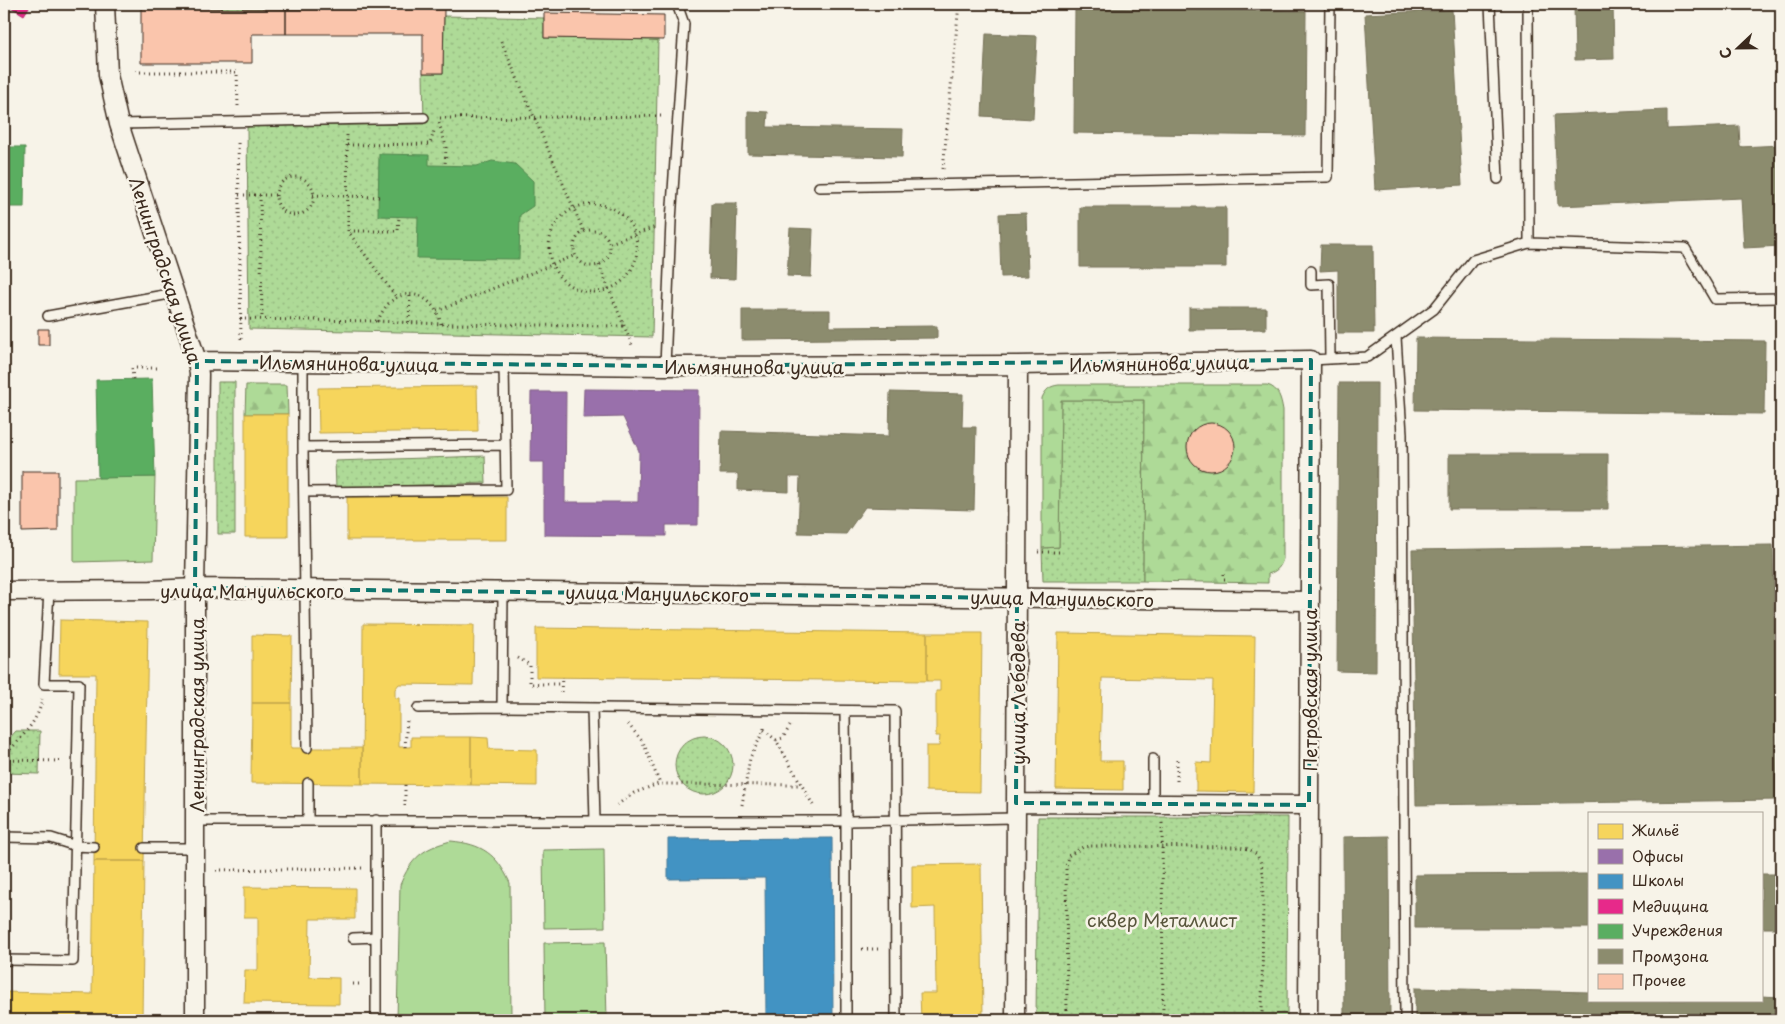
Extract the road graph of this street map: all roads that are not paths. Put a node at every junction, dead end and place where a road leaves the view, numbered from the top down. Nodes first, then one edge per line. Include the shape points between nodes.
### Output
1 (105, 4) edge
2 (677, 4) edge
3 (1330, 4) edge
4 (1490, 4) edge
5 (1528, 4) edge
6 (424, 118) dead end
7 (119, 124) junction
8 (1498, 179) dead end
9 (818, 187) dead end
10 (1530, 243) junction
11 (1311, 271) dead end
12 (175, 293) junction
13 (1781, 298) edge
14 (48, 316) dead end
15 (1396, 337) junction
16 (1330, 359) junction
17 (1311, 360) junction
18 (197, 361) junction
19 (303, 362) junction
20 (504, 365) junction
21 (1018, 365) junction
22 (665, 366) junction
23 (505, 444) junction
24 (303, 447) junction
25 (304, 492) junction
26 (195, 588) junction
27 (305, 589) junction
28 (49, 590) junction
29 (4, 591) edge
30 (503, 592) junction
31 (1017, 598) junction
32 (1310, 601) junction
33 (502, 707) junction
34 (418, 708) road end
35 (592, 708) junction
36 (845, 711) junction
37 (307, 748) dead end
38 (1153, 759) dead end
39 (308, 784) dead end
40 (1309, 805) junction
41 (1016, 811) junction
42 (1158, 811) junction
43 (308, 820) junction
44 (376, 820) junction
45 (595, 820) junction
46 (896, 820) junction
47 (196, 821) junction
48 (846, 821) junction
49 (4, 837) edge
50 (76, 846) junction
51 (94, 847) dead end
52 (144, 848) dead end
53 (195, 848) junction
54 (353, 938) dead end
55 (376, 938) junction
56 (4, 960) edge
57 (194, 1020) edge
58 (376, 1020) edge
59 (846, 1020) edge
60 (896, 1020) edge
61 (1015, 1020) edge
62 (1308, 1020) edge
63 (1405, 1020) edge

1 - 7 street, Ленинградская улица via 108,75
2 - 22 lane via 684,24
3 - 9 lane via 1328,177
4 - 8 lane
5 - 10 lane
6 - 7 lane
7 - 12 street, Ленинградская улица
10 - 13 lane via 1685,248 1715,299
10 - 15 lane via 1473,260 1434,309
11 - 16 lane via 1311,285 1329,284
12 - 14 lane
12 - 18 street, Ленинградская улица
15 - 16 lane via 1367,357
15 - 63 lane via 1402,434
16 - 17 lane
17 - 21 street, Ильмянинова улица
17 - 32 street, Петровская улица
18 - 19 street, Ильмянинова улица
18 - 26 street, Ленинградская улица
19 - 20 street, Ильмянинова улица
19 - 24 lane
20 - 22 street, Ильмянинова улица
20 - 23 lane
21 - 22 street, Ильмянинова улица
21 - 31 street, улица Лебедева
23 - 24 lane
23 - 25 lane via 506,490
24 - 25 lane
25 - 27 lane
26 - 27 street, улица Мануильского
26 - 28 street, улица Мануильского
26 - 47 street, Ленинградская улица
27 - 30 street, улица Мануильского
27 - 37 lane
28 - 29 street, улица Мануильского
28 - 50 lane via 44,684 79,684
30 - 31 street, улица Мануильского
30 - 33 lane
31 - 32 street, улица Мануильского
31 - 41 street, улица Лебедева
32 - 40 street, Петровская улица
33 - 34 lane
33 - 35 lane
35 - 36 lane
35 - 45 lane
36 - 46 lane via 895,711
36 - 48 lane
38 - 42 lane
39 - 43 lane
40 - 42 street
40 - 62 street, Петровская улица
41 - 42 street
41 - 46 lane
41 - 61 street, улица Лебедева
43 - 44 lane
43 - 47 lane
44 - 45 lane
44 - 55 lane
45 - 48 lane
46 - 48 lane
46 - 60 lane
47 - 53 street, Ленинградская улица
48 - 59 lane
49 - 50 lane via 52,838
50 - 51 lane
50 - 56 lane via 73,961
52 - 53 lane
53 - 57 street, Ленинградская улица
54 - 55 lane
55 - 58 lane

